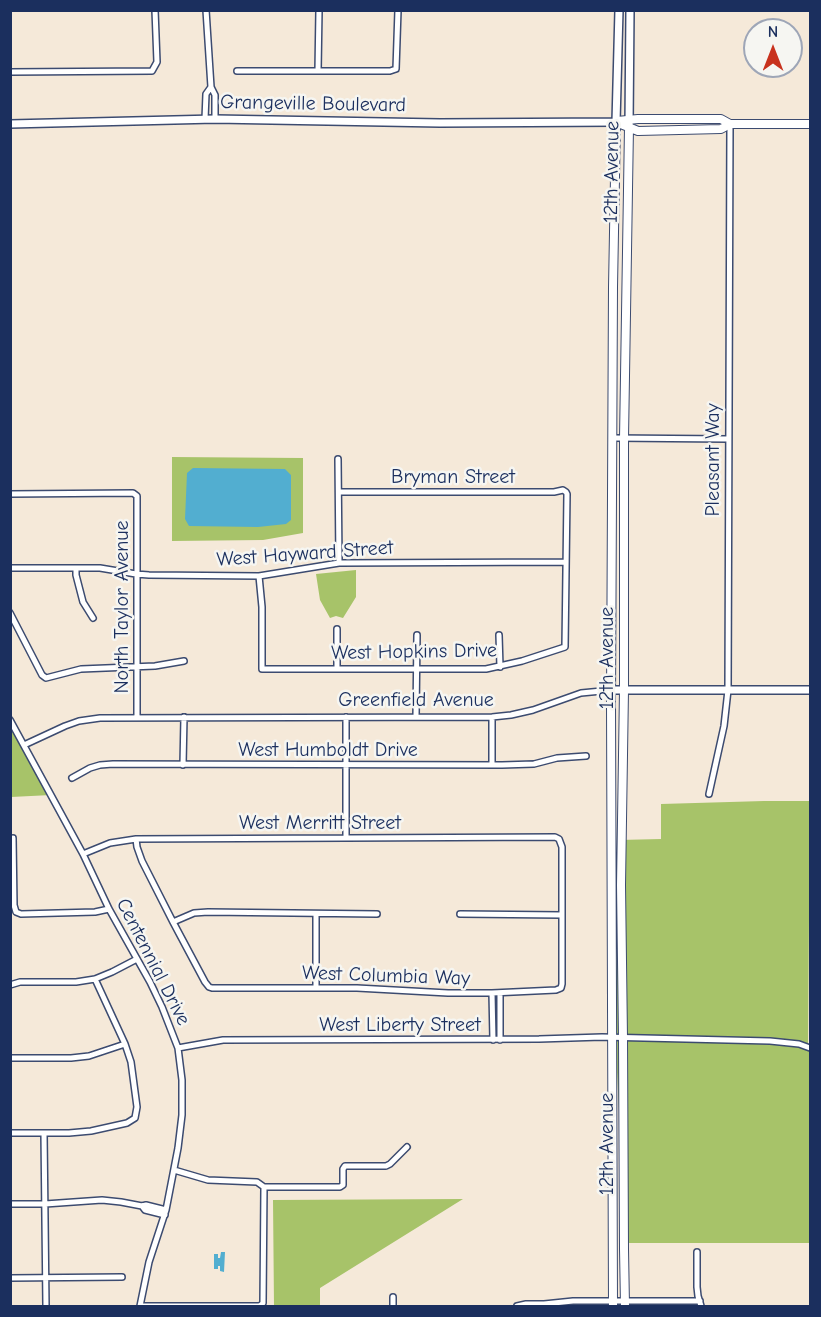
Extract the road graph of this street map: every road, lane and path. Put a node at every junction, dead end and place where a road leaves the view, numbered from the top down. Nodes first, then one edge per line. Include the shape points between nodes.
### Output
1 (155, 10) edge
2 (206, 10) edge
3 (319, 10) edge
4 (398, 10) edge
5 (618, 10) edge
6 (630, 10) edge
7 (237, 71) dead end
8 (318, 71) junction
9 (10, 72) edge
10 (211, 87) junction
11 (206, 119) junction
12 (215, 119) junction
13 (616, 122) junction
14 (10, 124) edge
15 (629, 124) junction
16 (730, 124) junction
17 (810, 124) edge
18 (614, 438) junction
19 (624, 438) junction
20 (728, 439) junction
21 (338, 459) dead end
22 (339, 492) junction
23 (10, 494) edge
24 (566, 562) junction
25 (339, 563) junction
26 (10, 568) edge
27 (76, 568) junction
28 (136, 574) junction
29 (259, 576) junction
30 (10, 613) edge
31 (93, 618) dead end
32 (337, 629) dead end
33 (417, 635) dead end
34 (499, 635) dead end
35 (184, 661) dead end
36 (136, 667) junction
37 (500, 667) junction
38 (337, 669) junction
39 (417, 669) junction
40 (612, 690) junction
41 (624, 690) junction
42 (728, 690) junction
43 (810, 690) edge
44 (137, 717) junction
45 (183, 717) junction
46 (346, 717) junction
47 (416, 717) junction
48 (492, 717) junction
49 (10, 720) edge
50 (24, 744) junction
51 (586, 756) dead end
52 (183, 765) junction
53 (346, 765) junction
54 (492, 765) junction
55 (72, 778) dead end
56 (709, 794) dead end
57 (14, 838) dead end
58 (136, 838) junction
59 (346, 838) junction
60 (83, 854) junction
61 (109, 909) junction
62 (316, 914) junction
63 (377, 914) dead end
64 (460, 914) dead end
65 (562, 915) junction
66 (172, 921) junction
67 (137, 960) junction
68 (95, 979) junction
69 (10, 985) edge
70 (316, 988) junction
71 (492, 993) junction
72 (500, 993) junction
73 (613, 1038) junction
74 (623, 1038) junction
75 (496, 1040) junction
76 (125, 1044) junction
77 (178, 1048) junction
78 (810, 1048) edge
79 (10, 1058) edge
80 (10, 1133) edge
81 (44, 1133) junction
82 (407, 1147) dead end
83 (174, 1170) junction
84 (264, 1187) junction
85 (10, 1204) edge
86 (45, 1204) junction
87 (614, 1206) junction
88 (165, 1212) junction
89 (624, 1250) junction
90 (697, 1252) dead end
91 (122, 1277) dead end
92 (10, 1278) edge
93 (45, 1278) junction
94 (393, 1297) dead end
95 (613, 1304) edge
96 (625, 1304) edge
97 (700, 1304) edge
98 (553, 1305) edge
99 (46, 1306) edge
100 (140, 1306) edge
101 (262, 1306) edge
102 (393, 1306) edge
103 (517, 1306) edge

1 - 9 street via 157,62 152,71
2 - 10 street
3 - 8 street
4 - 8 street via 396,69
5 - 13 street, 12th Avenue
6 - 15 street, 12th Avenue
7 - 8 street
10 - 11 street via 206,94
10 - 12 street
11 - 12 street, Grangeville Boulevard
11 - 14 street, Grangeville Boulevard
12 - 13 street, Grangeville Boulevard
13 - 15 main road
13 - 18 main road, 12th Avenue
15 - 16 main road via 638,131 721,129
15 - 19 main road, 12th Avenue
16 - 17 main road
16 - 20 street, Pleasant Way
18 - 19 street
18 - 40 main road, 12th Avenue
19 - 20 street
19 - 41 main road, 12th Avenue
20 - 42 street, Pleasant Way
21 - 22 street
22 - 24 street, Bryman Street via 562,490 567,494
22 - 25 street
23 - 28 street, North Taylor Avenue via 133,493 137,496
24 - 25 street, West Hayward Street
24 - 37 street, West Hopkins Drive via 565,647
25 - 29 street, West Hayward Street
26 - 27 street, West Hayward Street
27 - 28 street, West Hayward Street
27 - 31 street via 83,602
28 - 29 street, West Hayward Street
28 - 36 street, North Taylor Avenue
29 - 38 street, West Hopkins Drive via 262,669
30 - 36 street via 46,678 81,669
32 - 38 street
33 - 39 street
34 - 37 street
35 - 36 street
36 - 44 street, North Taylor Avenue
37 - 39 street, West Hopkins Drive
38 - 39 street, West Hopkins Drive
39 - 47 street
40 - 41 street, Greenfield Avenue
40 - 48 street, Greenfield Avenue via 581,693 533,710
40 - 73 main road, 12th Avenue
41 - 42 street, Greenfield Avenue
41 - 74 main road, 12th Avenue
42 - 43 street, Greenfield Avenue
42 - 56 street, Pleasant Way
44 - 45 street, Greenfield Avenue
44 - 50 street, Greenfield Avenue via 79,721
45 - 46 street, Greenfield Avenue
45 - 52 street
46 - 47 street, Greenfield Avenue
46 - 53 street
47 - 48 street, Greenfield Avenue
48 - 54 street
49 - 50 street, Centennial Drive
50 - 60 street, Centennial Drive
51 - 54 street, West Humboldt Drive via 534,764
52 - 53 street, West Humboldt Drive
52 - 55 street, West Humboldt Drive via 100,765
53 - 54 street, West Humboldt Drive
53 - 59 street
57 - 61 street via 14,905 18,914
58 - 59 street, West Merritt Street
58 - 60 street, West Merritt Street
58 - 66 street via 142,861
59 - 65 street, West Merritt Street via 559,839
60 - 61 street, Centennial Drive
61 - 67 street, Centennial Drive
62 - 63 street
62 - 66 street via 208,912
62 - 70 street
64 - 65 street
65 - 72 street, West Columbia Way via 561,988
66 - 70 street, West Columbia Way via 209,987
67 - 68 street
67 - 77 street, Centennial Drive
68 - 69 street
68 - 76 street
70 - 71 street, West Columbia Way
71 - 72 street, West Columbia Way
71 - 75 street
72 - 75 street
73 - 74 street, West Liberty Street
73 - 75 street, West Liberty Street
73 - 87 main road, 12th Avenue
74 - 78 street, West Liberty Street via 770,1041
74 - 89 main road, 12th Avenue
75 - 77 street, West Liberty Street via 223,1040
76 - 79 street via 89,1056
76 - 81 street via 136,1094 135,1118 91,1131
77 - 83 street, Centennial Drive via 182,1114
80 - 81 street
81 - 86 street
82 - 84 street via 386,1166 345,1166 340,1187
83 - 84 street via 208,1180 257,1182
83 - 88 street, Centennial Drive
84 - 101 street
85 - 86 street
86 - 88 street via 102,1200 146,1204
86 - 93 street
87 - 89 main road
87 - 95 main road, 12th Avenue
88 - 100 street, Centennial Drive
89 - 96 main road, 12th Avenue
90 - 97 street
91 - 93 street
92 - 93 street
93 - 99 street
94 - 102 street
95 - 96 street
95 - 98 street via 573,1301
96 - 97 street
98 - 103 street
100 - 101 street

